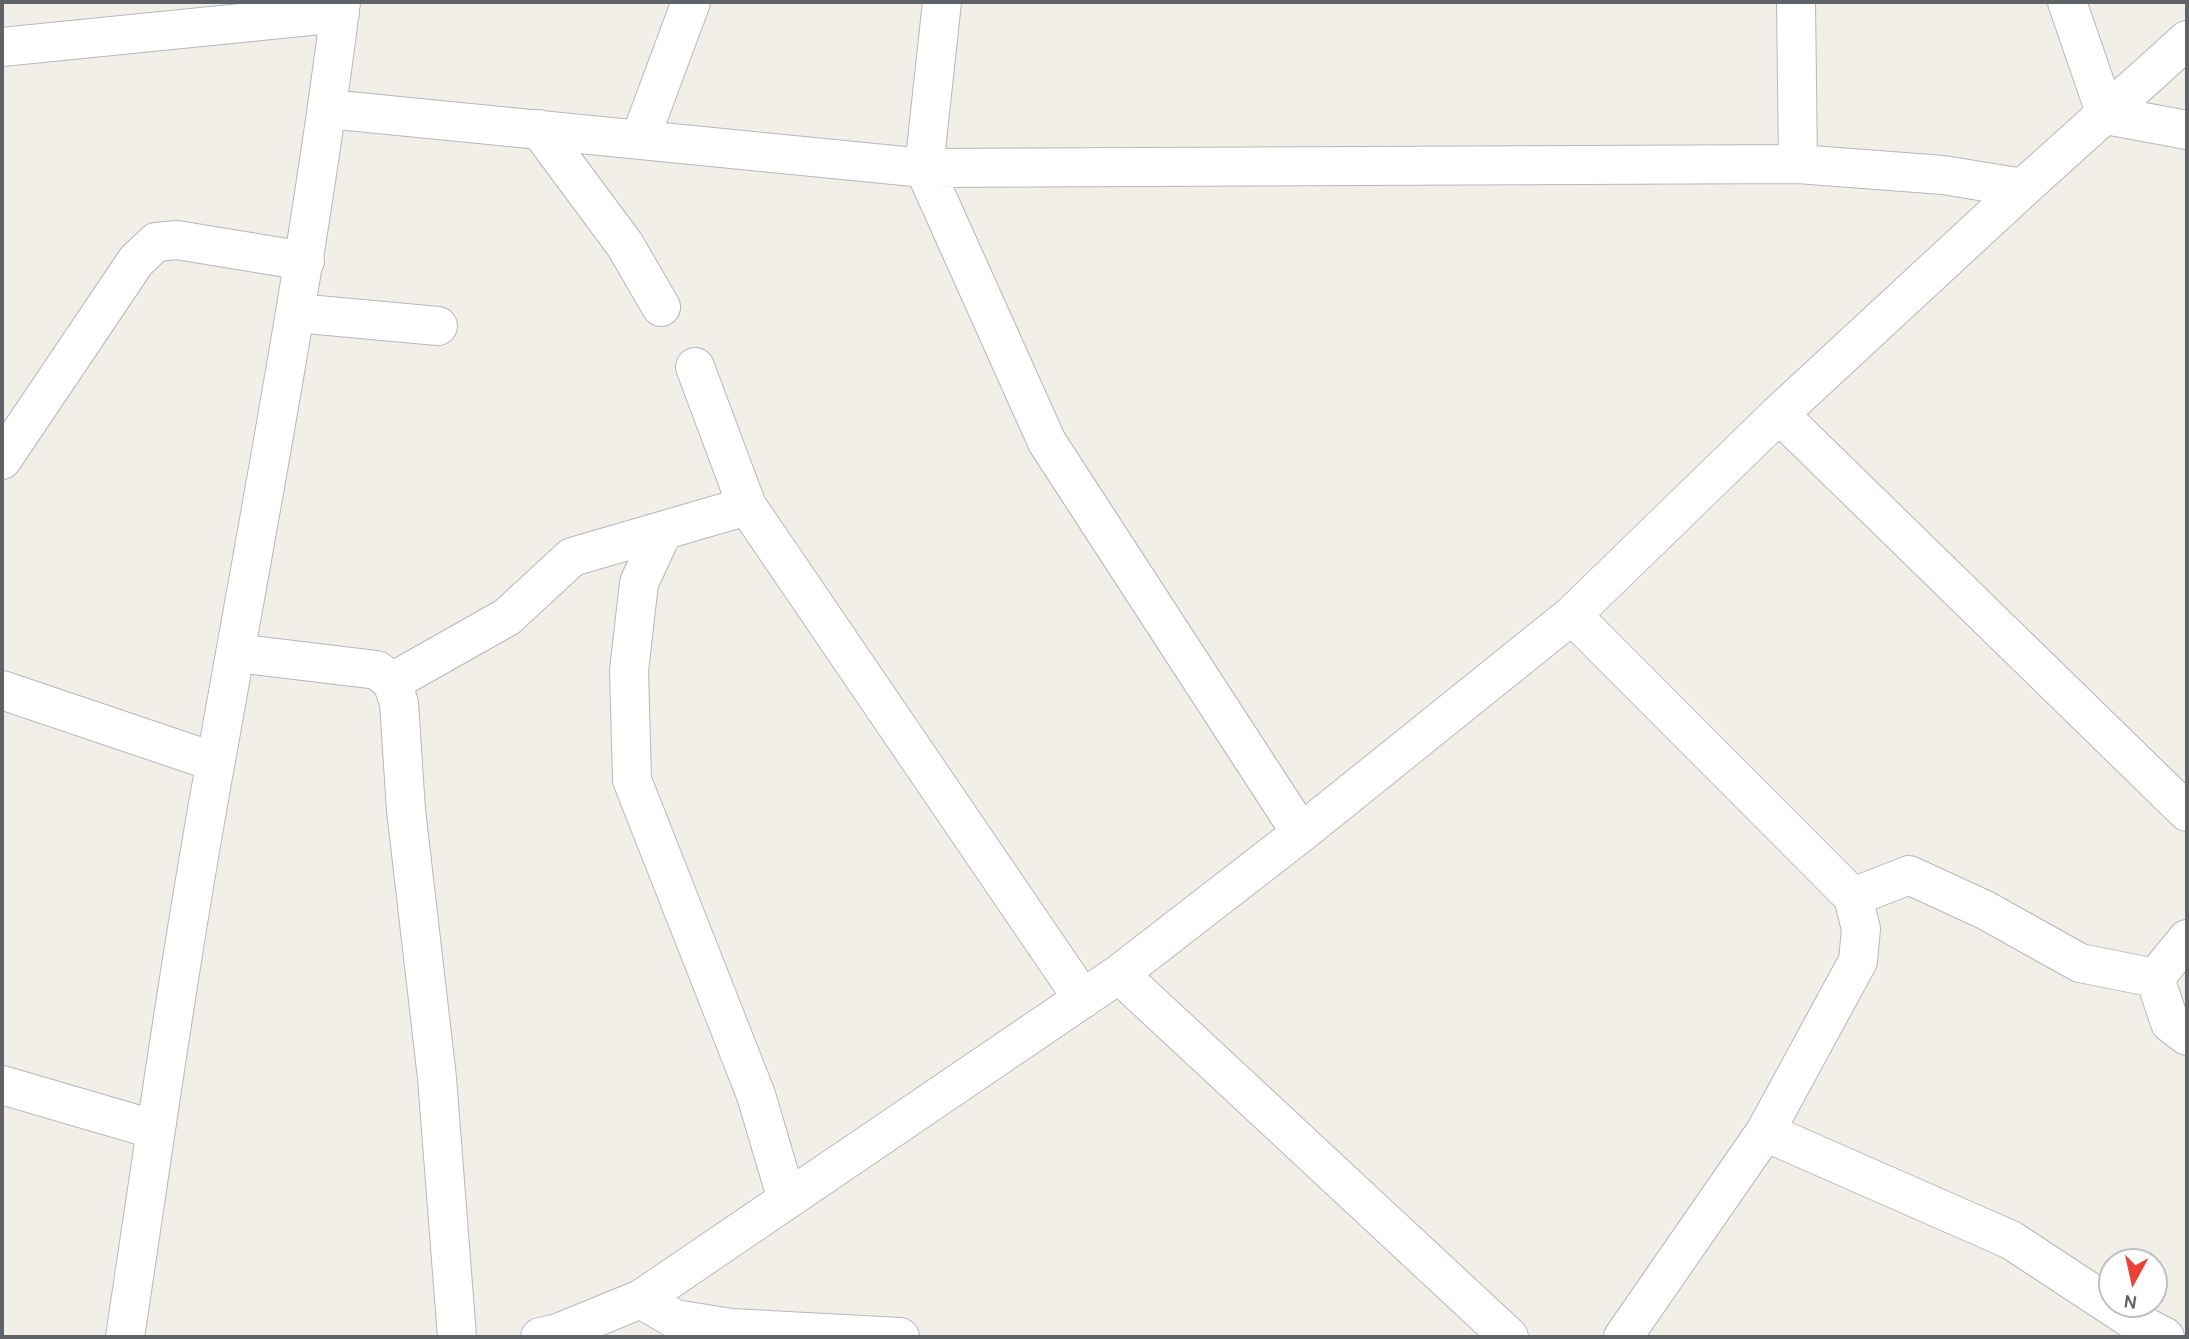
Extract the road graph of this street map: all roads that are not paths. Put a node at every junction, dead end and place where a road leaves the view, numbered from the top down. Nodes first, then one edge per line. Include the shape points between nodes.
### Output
1 (691, 2) edge
2 (942, 2) edge
3 (1796, 2) edge
4 (2067, 2) edge
5 (341, 7) edge
6 (2187, 40) edge
7 (2, 47) edge
8 (328, 108) junction
9 (2106, 114) junction
10 (539, 129) junction
11 (2187, 130) edge
12 (640, 139) junction
13 (1798, 164) junction
14 (924, 168) junction
15 (2023, 188) junction
16 (305, 261) junction
17 (660, 307) dead end
18 (296, 313) junction
19 (439, 326) dead end
20 (695, 367) dead end
21 (1779, 414) junction
22 (2, 460) edge
23 (747, 506) junction
24 (663, 531) junction
25 (1572, 615) junction
26 (236, 653) junction
27 (391, 682) junction
28 (2, 690) edge
29 (215, 762) junction
30 (2187, 812) edge
31 (1301, 833) junction
32 (1853, 897) junction
33 (2187, 939) edge
34 (1119, 974) junction
35 (2155, 978) junction
36 (1083, 999) junction
37 (2187, 1036) edge
38 (2, 1085) edge
39 (156, 1130) junction
40 (1765, 1132) junction
41 (787, 1200) junction
42 (641, 1299) junction
43 (2125, 1328) edge
44 (550, 1336) edge
45 (125, 1337) edge
46 (457, 1337) edge
47 (900, 1337) edge
48 (1509, 1337) edge
49 (1623, 1337) edge
50 (2165, 1337) edge

1 - 12 street
2 - 14 street
3 - 13 street
4 - 9 street
5 - 7 street
5 - 8 street
6 - 9 street
8 - 10 street
8 - 16 street
9 - 11 street
9 - 15 street
10 - 12 street
10 - 17 street via 625,245
12 - 14 street
13 - 14 street
13 - 15 street via 1943,175
14 - 31 street via 1047,442
15 - 21 street
16 - 18 street
16 - 22 street via 177,240 156,242 136,261
18 - 19 street
18 - 26 street
20 - 23 street
21 - 25 street
21 - 30 street
23 - 24 street
23 - 36 street
24 - 27 street via 572,557 507,617
24 - 41 street via 639,583 629,671 632,780 756,1095
25 - 31 street
25 - 32 street
26 - 27 street via 377,670
26 - 29 street
27 - 46 street via 399,702 406,810 432,1027
28 - 29 street
29 - 39 street
31 - 34 street
32 - 35 street via 1909,875 2080,963
32 - 40 street via 1861,929 1858,961
33 - 35 street
34 - 36 street
34 - 48 street
35 - 37 street via 2170,1023
36 - 41 street
38 - 39 street
39 - 45 street
40 - 43 street via 2011,1240
40 - 49 street
41 - 42 street
42 - 44 street
42 - 47 street via 675,1319 720,1326
43 - 50 street

